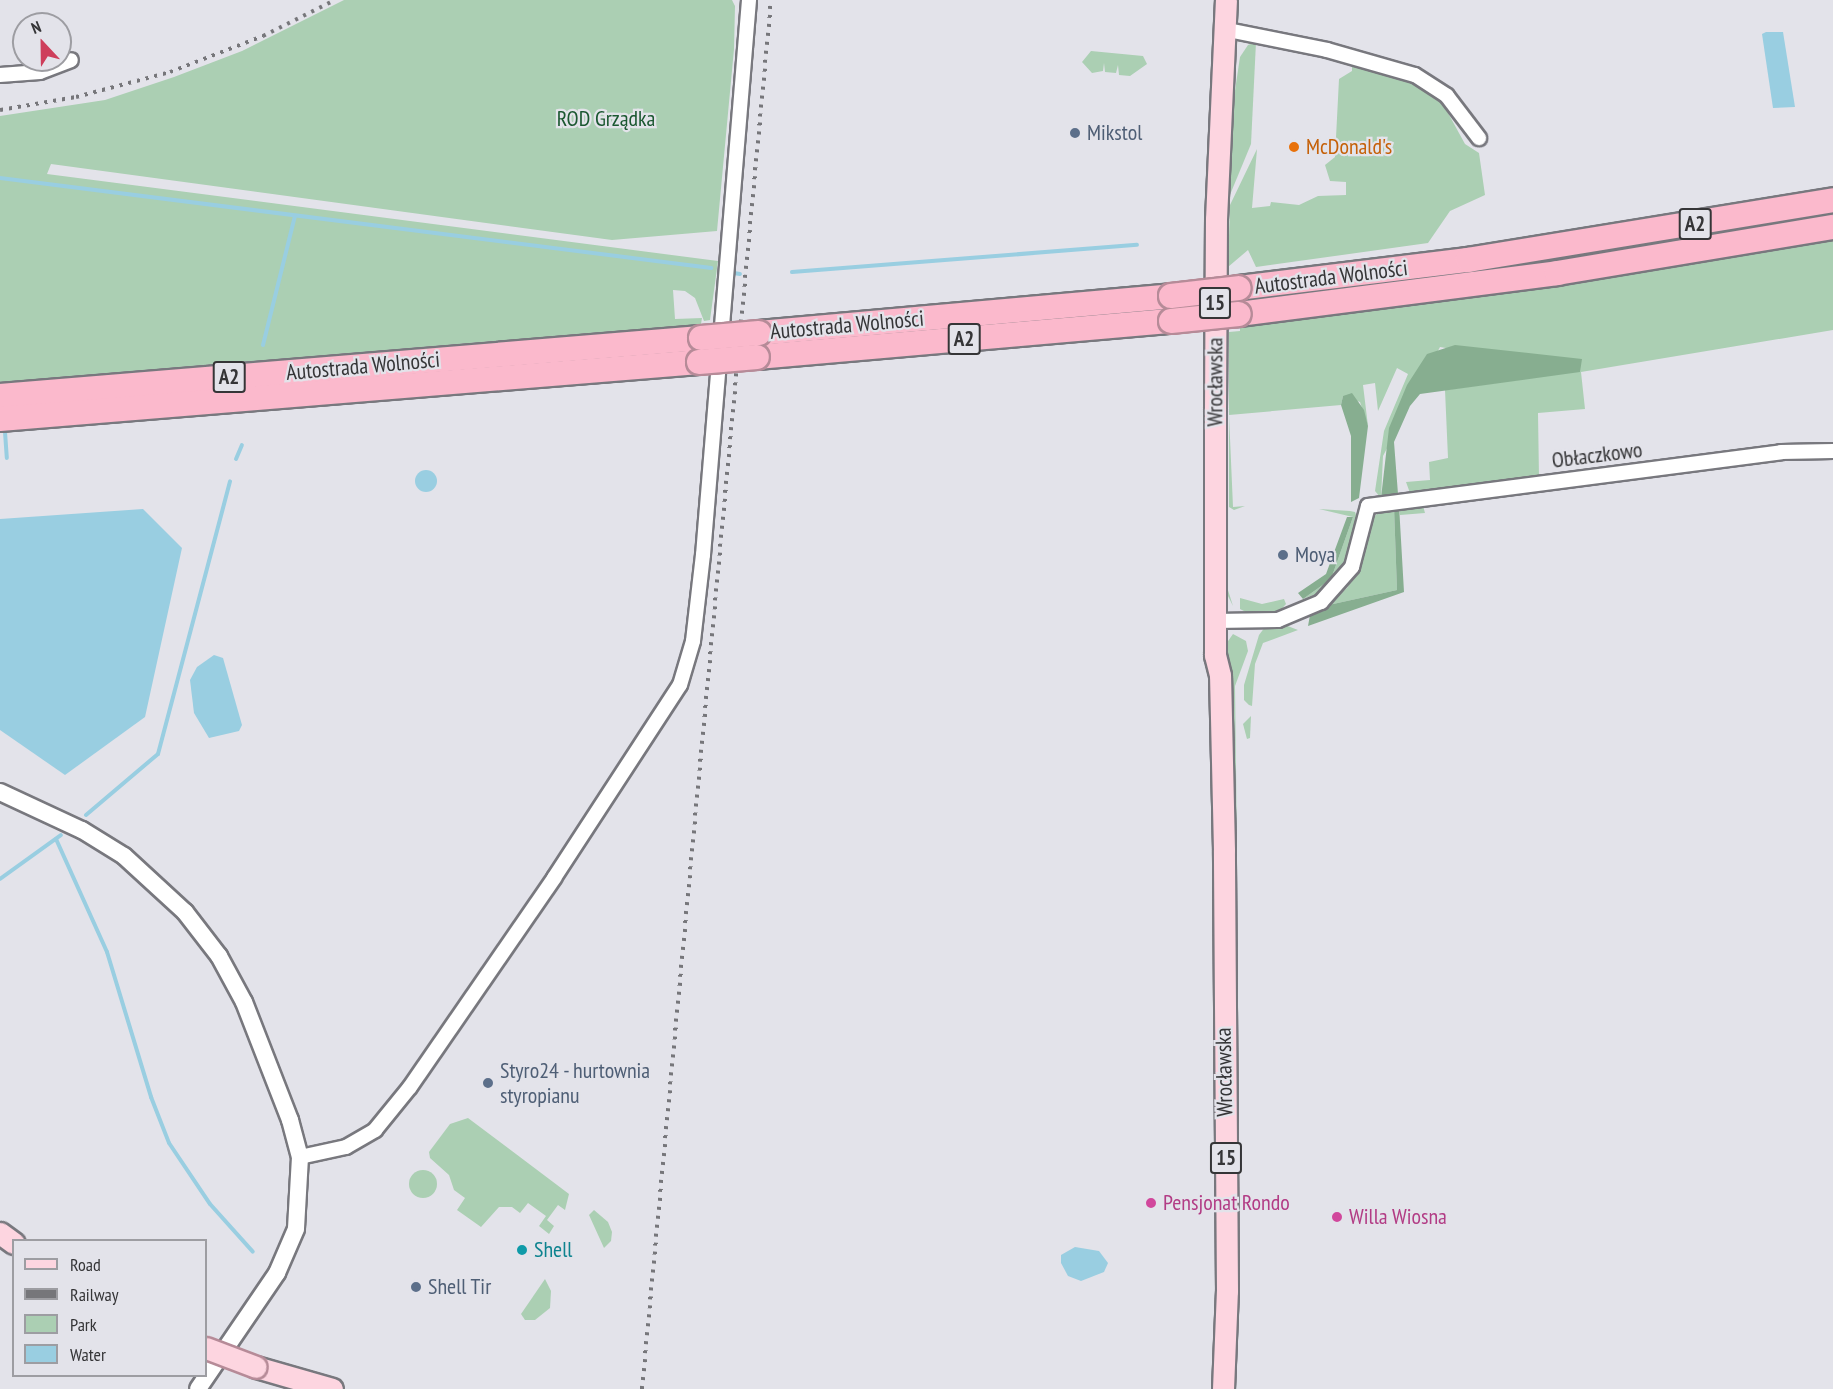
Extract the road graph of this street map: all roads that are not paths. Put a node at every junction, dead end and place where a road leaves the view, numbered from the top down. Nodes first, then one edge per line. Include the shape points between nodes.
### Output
1 (749, 0) edge
2 (1226, 0) edge
3 (1223, 28) junction
4 (40, 72) edge
5 (0, 75) edge
6 (1479, 138) dead end
7 (1833, 200) edge
8 (1833, 227) edge
9 (758, 345) junction
10 (700, 350) junction
11 (0, 396) edge
12 (0, 419) edge
13 (1833, 451) edge
14 (1215, 621) junction
15 (0, 792) edge
16 (300, 1157) junction
17 (207, 1348) edge
18 (207, 1376) edge
19 (1221, 1386) edge
20 (332, 1389) edge

1 - 16 street via 700,590 693,641 680,685 554,878 410,1087 375,1131 346,1147
2 - 3 main road, Wrocławska / 15
3 - 6 street via 1327,50 1415,75 1447,96
3 - 14 main road, Wrocławska / 15 via 1216,219
4 - 5 street
7 - 9 highway, Autostrada Wolności / A2, bridge via 1468,260
8 - 9 highway, Autostrada Wolności / A2, bridge via 1557,273 1239,314
9 - 10 highway, Autostrada Wolności / A2, bridge
10 - 11 highway, Autostrada Wolności / A2
10 - 12 highway, Autostrada Wolności / A2
13 - 14 street, Obłaczkowo via 1781,452 1368,506 1352,567 1321,602 1278,620
14 - 19 main road, Wrocławska / 15 via 1208,734 1212,850 1222,945 1227,1281
15 - 16 street via 81,830 124,856 168,893 205,936 229,973 257,1031
16 - 18 street via 296,1229 277,1273
17 - 20 main road, bridge

